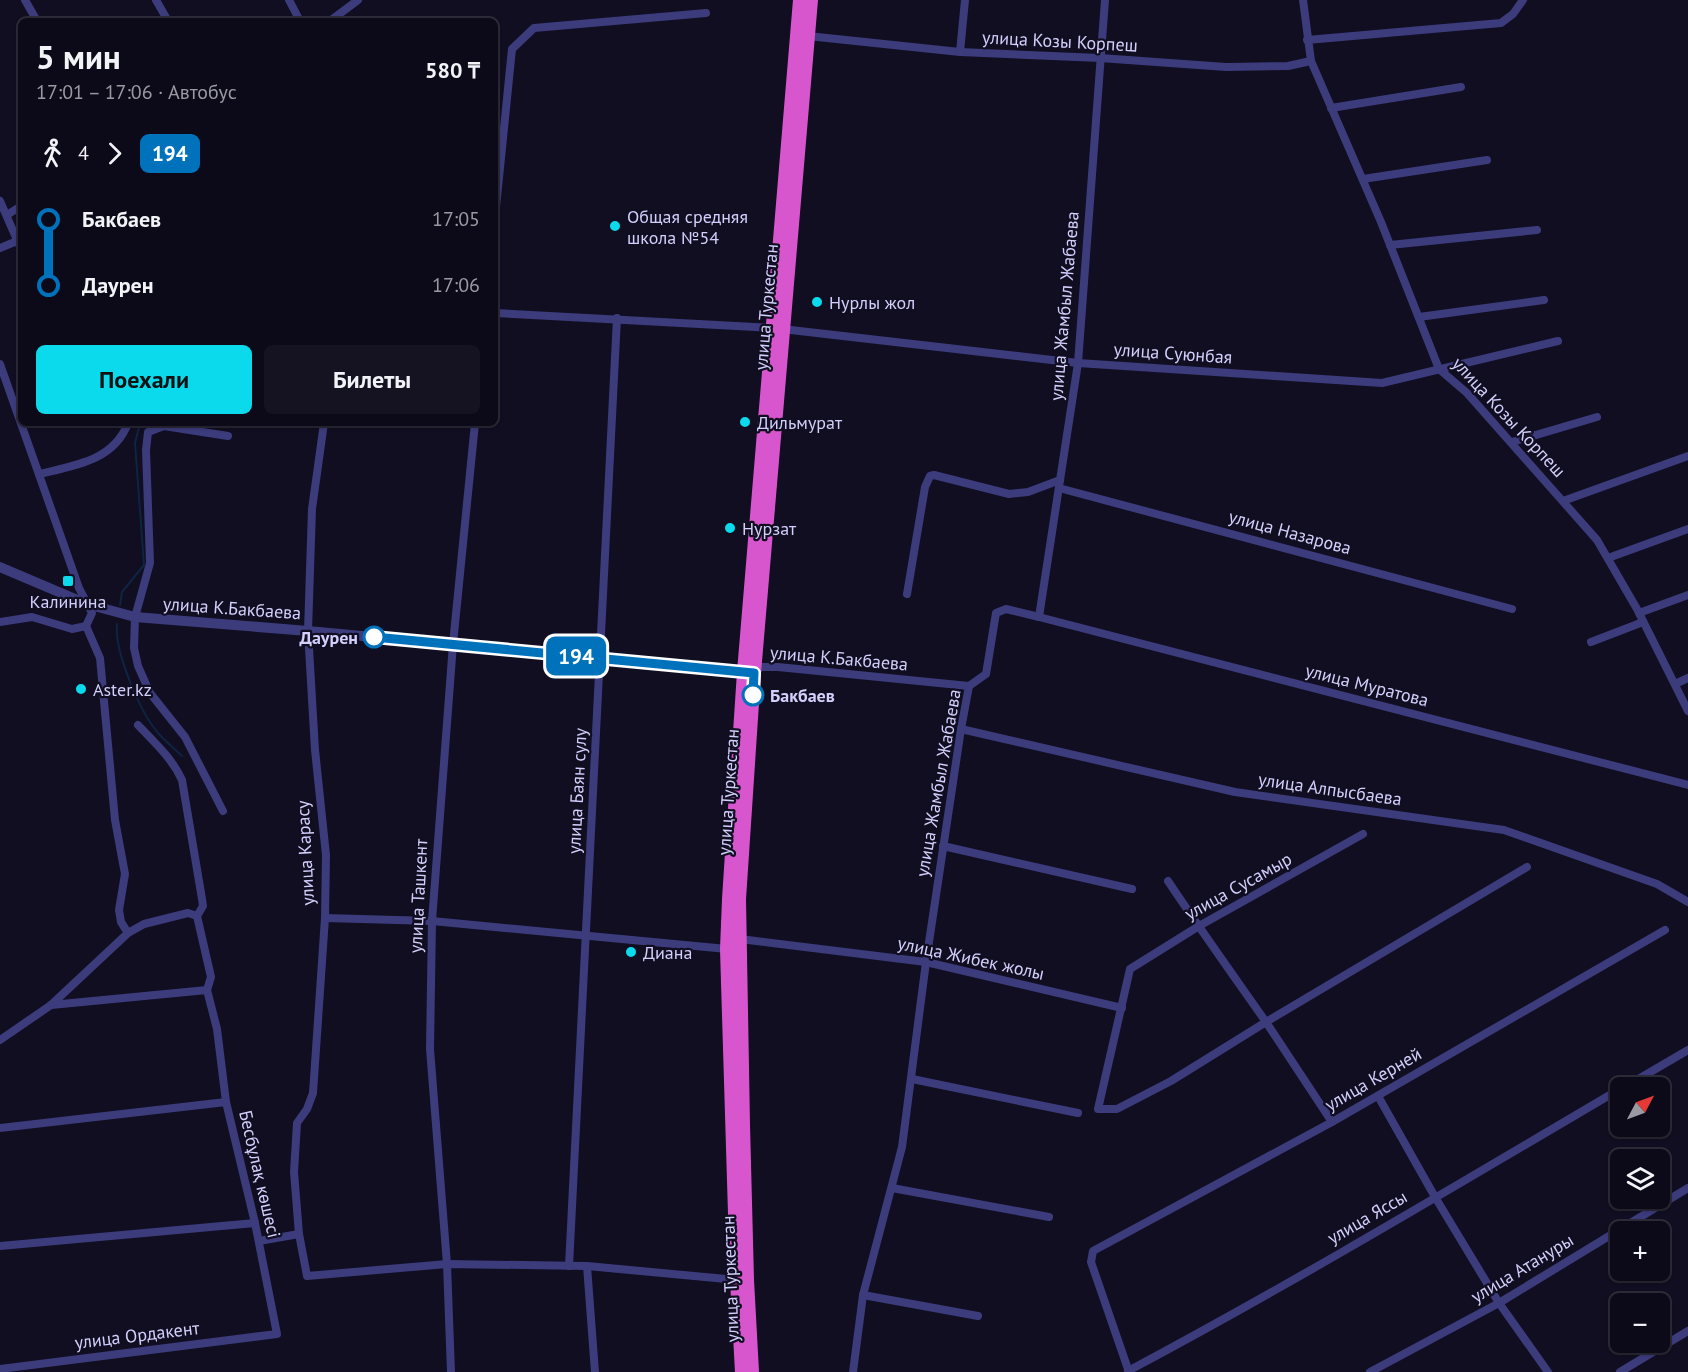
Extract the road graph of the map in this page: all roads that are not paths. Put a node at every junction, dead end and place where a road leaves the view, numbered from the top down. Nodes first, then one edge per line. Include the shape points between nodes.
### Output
1 (25, 0) edge
2 (156, 0) edge
3 (288, 0) edge
4 (357, 0) edge
5 (800, 0) edge
6 (811, 0) edge
7 (965, 0) edge
8 (1105, 0) edge
9 (1303, 0) edge
10 (1523, 0) edge
11 (706, 14) dead end
12 (35, 18) edge
13 (166, 18) edge
14 (298, 18) edge
15 (334, 18) edge
16 (808, 36) junction
17 (1307, 40) junction
18 (960, 52) junction
19 (1101, 58) junction
20 (1311, 61) junction
21 (1461, 87) dead end
22 (1331, 108) junction
23 (1487, 160) dead end
24 (1362, 179) junction
25 (498, 187) edge
26 (0, 201) edge
27 (18, 208) edge
28 (7, 214) junction
29 (1537, 230) dead end
30 (18, 242) edge
31 (18, 245) edge
32 (1390, 246) junction
33 (0, 248) edge
34 (1544, 300) dead end
35 (498, 313) edge
36 (1419, 317) junction
37 (617, 318) junction
38 (777, 328) junction
39 (1558, 341) dead end
40 (1078, 363) junction
41 (0, 364) edge
42 (1439, 369) junction
43 (18, 415) edge
44 (1597, 417) dead end
45 (22, 426) edge
46 (127, 426) edge
47 (324, 426) edge
48 (475, 426) edge
49 (228, 436) dead end
50 (1512, 442) junction
51 (1688, 456) edge
52 (39, 474) junction
53 (1059, 484) junction
54 (1563, 501) junction
55 (1688, 529) edge
56 (1608, 558) junction
57 (0, 567) edge
58 (907, 594) dead end
59 (1688, 596) edge
60 (87, 604) junction
61 (1512, 609) dead end
62 (135, 617) junction
63 (1039, 617) junction
64 (1641, 617) junction
65 (0, 622) edge
66 (86, 626) junction
67 (308, 631) junction
68 (1591, 642) dead end
69 (453, 644) junction
70 (602, 658) junction
71 (749, 672) junction
72 (1688, 678) edge
73 (1675, 684) junction
74 (969, 686) junction
75 (1688, 711) edge
76 (138, 724) dead end
77 (961, 729) junction
78 (1688, 785) edge
79 (223, 811) dead end
80 (1363, 834) dead end
81 (943, 846) junction
82 (1527, 867) dead end
83 (1168, 881) dead end
84 (1132, 889) dead end
85 (1688, 902) edge
86 (197, 916) junction
87 (325, 918) junction
88 (432, 921) junction
89 (1199, 926) junction
90 (1665, 930) dead end
91 (128, 933) junction
92 (585, 934) junction
93 (740, 939) junction
94 (727, 949) junction
95 (926, 962) junction
96 (207, 990) junction
97 (51, 1005) junction
98 (1122, 1008) junction
99 (1266, 1022) junction
100 (0, 1040) edge
101 (1688, 1050) edge
102 (1641, 1077) edge
103 (912, 1078) junction
104 (1610, 1095) edge
105 (1378, 1096) junction
106 (226, 1102) junction
107 (1078, 1113) dead end
108 (1332, 1122) junction
109 (0, 1128) edge
110 (892, 1188) junction
111 (1688, 1188) edge
112 (1435, 1197) junction
113 (1049, 1217) dead end
114 (255, 1223) junction
115 (299, 1234) junction
116 (259, 1241) junction
117 (0, 1246) edge
118 (447, 1264) junction
119 (569, 1266) junction
120 (587, 1266) junction
121 (737, 1280) junction
122 (863, 1295) junction
123 (1498, 1303) junction
124 (978, 1316) dead end
125 (1688, 1331) edge
126 (277, 1334) joint
127 (0, 1369) edge
128 (1129, 1371) edge
129 (451, 1372) edge
130 (595, 1372) edge
131 (742, 1372) edge
132 (752, 1372) edge
133 (853, 1372) edge
134 (1370, 1372) edge
135 (1548, 1372) edge
136 (1620, 1372) edge

1 - 12 street
2 - 13 street
3 - 14 street
4 - 15 street
5 - 38 highway, улица Туркестан
6 - 16 highway, улица Туркестан
7 - 18 street
8 - 19 street, улица Жамбыл Жабаева
9 - 17 street, улица Козы Корпеш
10 - 17 street via 1501,23
11 - 25 street via 534,28 512,49
16 - 18 street, улица Козы Корпеш
16 - 38 highway, улица Туркестан
17 - 20 street, улица Козы Корпеш
18 - 19 street, улица Козы Корпеш
19 - 20 street, улица Козы Корпеш via 1226,67 1288,66
19 - 40 street, улица Жамбыл Жабаева
20 - 22 street, улица Козы Корпеш
21 - 22 street
22 - 24 street, улица Козы Корпеш
23 - 24 street
24 - 32 street, улица Козы Корпеш
26 - 28 street
27 - 28 street
28 - 30 street
29 - 32 street
31 - 33 street
32 - 36 street, улица Козы Корпеш
34 - 36 street
35 - 37 street, улица Суюнбая
36 - 42 street, улица Козы Корпеш
37 - 38 street, улица Суюнбая
37 - 70 street, улица Баян сулу
38 - 40 street, улица Суюнбая
38 - 71 highway, улица Туркестан
39 - 42 street, улица Суюнбая
40 - 42 street, улица Суюнбая via 1382,383
40 - 53 street, улица Жамбыл Жабаева
41 - 43 street
42 - 50 street, улица Козы Корпеш
44 - 50 street
45 - 52 street
46 - 52 street via 110,450 97,458
47 - 67 street, улица Карасу via 312,509
48 - 69 street, улица Ташкент
49 - 62 street via 164,426 148,432 150,563
50 - 54 street, улица Козы Корпеш
51 - 54 street
52 - 60 street
53 - 58 street via 1009,494 930,476
53 - 61 street, улица Назарова
53 - 63 street, улица Жамбыл Жабаева
54 - 56 street, улица Козы Корпеш via 1598,540
55 - 56 street
56 - 64 street, улица Козы Корпеш
57 - 60 street, улица К.Бакбаева
59 - 64 street
60 - 62 street, улица К.Бакбаева
60 - 66 street via 92,613
62 - 67 street, улица К.Бакбаева
62 - 79 street via 134,648 143,680 184,736
63 - 74 street, улица Жамбыл Жабаева via 1006,609 996,613 986,674
63 - 78 street, улица Муратова
64 - 68 street
64 - 73 street, улица Козы Корпеш
65 - 66 street via 32,617 72,629
66 - 91 street via 99,658 125,874 119,910
67 - 69 street, улица К.Бакбаева
67 - 87 street, улица Карасу via 326,855
69 - 70 street, улица К.Бакбаева
69 - 88 street, улица Ташкент
70 - 71 street, улица К.Бакбаева
70 - 92 street, улица Баян сулу
71 - 74 street, улица К.Бакбаева via 778,667
71 - 93 highway, улица Туркестан
71 - 94 highway, улица Туркестан
72 - 73 street
73 - 75 street, улица Козы Корпеш
74 - 77 street, улица Жамбыл Жабаева
76 - 86 street via 168,757 182,780 203,906
77 - 81 street, улица Жамбыл Жабаева
77 - 85 street, улица Алпысбаева via 1235,792 1504,830 1657,884
80 - 89 street, улица Сусамыр
81 - 84 street
81 - 95 street, улица Жамбыл Жабаева
82 - 99 street
83 - 89 street
86 - 91 street via 188,913 144,924
86 - 96 street via 211,977
87 - 88 street
87 - 115 street, улица Карасу via 312,1093 297,1123 294,1172
88 - 92 street
88 - 118 street, улица Ташкент via 430,1049
89 - 98 street, улица Сусамыр via 1130,969
89 - 99 street
90 - 105 street, улица Керней
91 - 97 street
92 - 94 street
92 - 119 street, улица Баян сулу
93 - 95 street, улица Жибек жолы
93 - 132 highway, улица Туркестан
94 - 121 highway, улица Туркестан
95 - 98 street, улица Жибек жолы
95 - 103 street, улица Жамбыл Жабаева
96 - 97 street
96 - 106 street via 217,1029
97 - 100 street
98 - 99 street via 1098,1109 1117,1109 1171,1081
99 - 108 street
101 - 102 street, улица Яссы
103 - 107 street
103 - 110 street, улица Жамбыл Жабаева
104 - 112 street, улица Яссы
105 - 108 street, улица Керней
105 - 112 street
106 - 109 street, Бесбұлақ көшесі
106 - 114 street, Бесбұлақ көшесі
108 - 128 street, улица Керней via 1093,1251 1091,1262
110 - 113 street
110 - 122 street, улица Жамбыл Жабаева
111 - 123 street, улица Атануры
112 - 123 street
112 - 128 street, улица Яссы
114 - 116 street, Бесбұлақ көшесі
114 - 117 street
115 - 116 street
115 - 118 street, улица Карасу via 307,1276
116 - 126 street, Бесбұлақ көшесі
118 - 119 street
118 - 129 street, улица Ташкент
119 - 120 street
120 - 121 street
120 - 130 street
121 - 131 highway, улица Туркестан
122 - 124 street
122 - 133 street, улица Жамбыл Жабаева
123 - 134 street, улица Атануры
123 - 135 street
125 - 136 street
126 - 127 street, улица Ордакент

